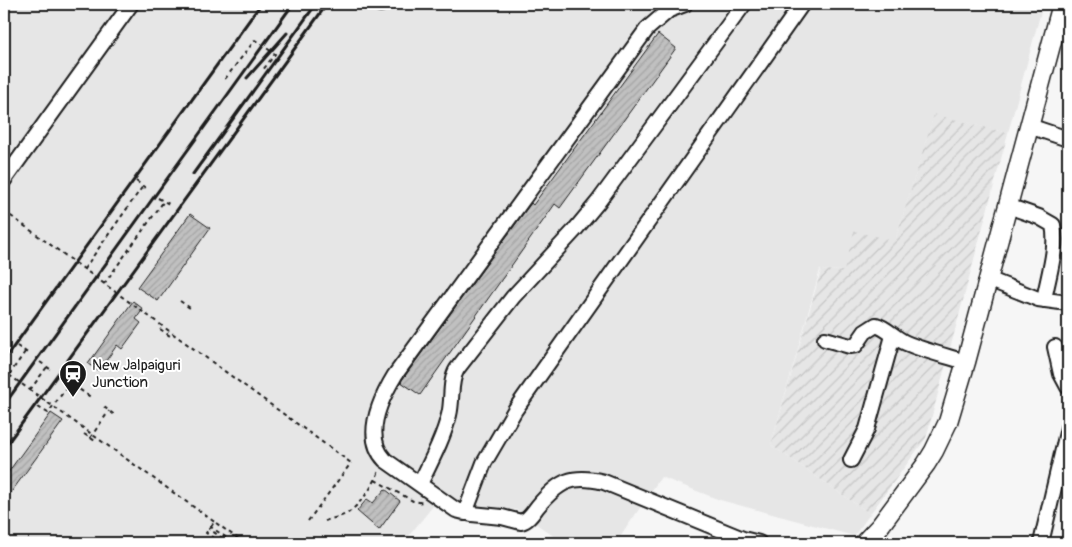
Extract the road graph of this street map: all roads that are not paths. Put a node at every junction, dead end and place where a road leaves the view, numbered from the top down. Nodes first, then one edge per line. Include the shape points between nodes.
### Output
1 (131, 4) edge
2 (685, 4) edge
3 (744, 4) edge
4 (802, 4) edge
5 (1062, 4) edge
6 (1062, 25) edge
7 (1029, 126) junction
8 (1068, 139) edge
9 (4, 180) edge
10 (1008, 206) junction
11 (988, 279) junction
12 (1044, 300) junction
13 (1068, 303) edge
14 (893, 336) junction
15 (825, 339) dead end
16 (1055, 347) dead end
17 (966, 362) junction
18 (1068, 387) edge
19 (1068, 428) edge
20 (851, 460) dead end
21 (420, 484) junction
22 (465, 512) junction
23 (880, 526) junction
24 (742, 541) edge
25 (758, 543) edge
26 (864, 543) edge
27 (874, 543) edge
28 (1041, 543) edge

1 - 9 street
2 - 21 street via 670,10 647,29 395,375 379,406 375,426 377,450 385,460
3 - 21 street via 598,202 513,297 457,369 452,378 449,416
4 - 22 street via 515,410 484,463
5 - 6 main road
6 - 7 main road
7 - 8 street
7 - 10 main road
10 - 11 main road
10 - 12 street via 1053,225 1052,256
11 - 12 street
11 - 17 main road
12 - 13 street
14 - 15 street via 876,325 850,346
14 - 17 street via 908,344
14 - 20 street via 867,429
16 - 18 street via 1061,374
17 - 23 main road via 941,438
19 - 28 street
21 - 22 street via 456,510
22 - 24 street via 524,522 555,489 570,480 582,478 604,482
23 - 26 main road
23 - 27 main road via 880,535
24 - 25 street

